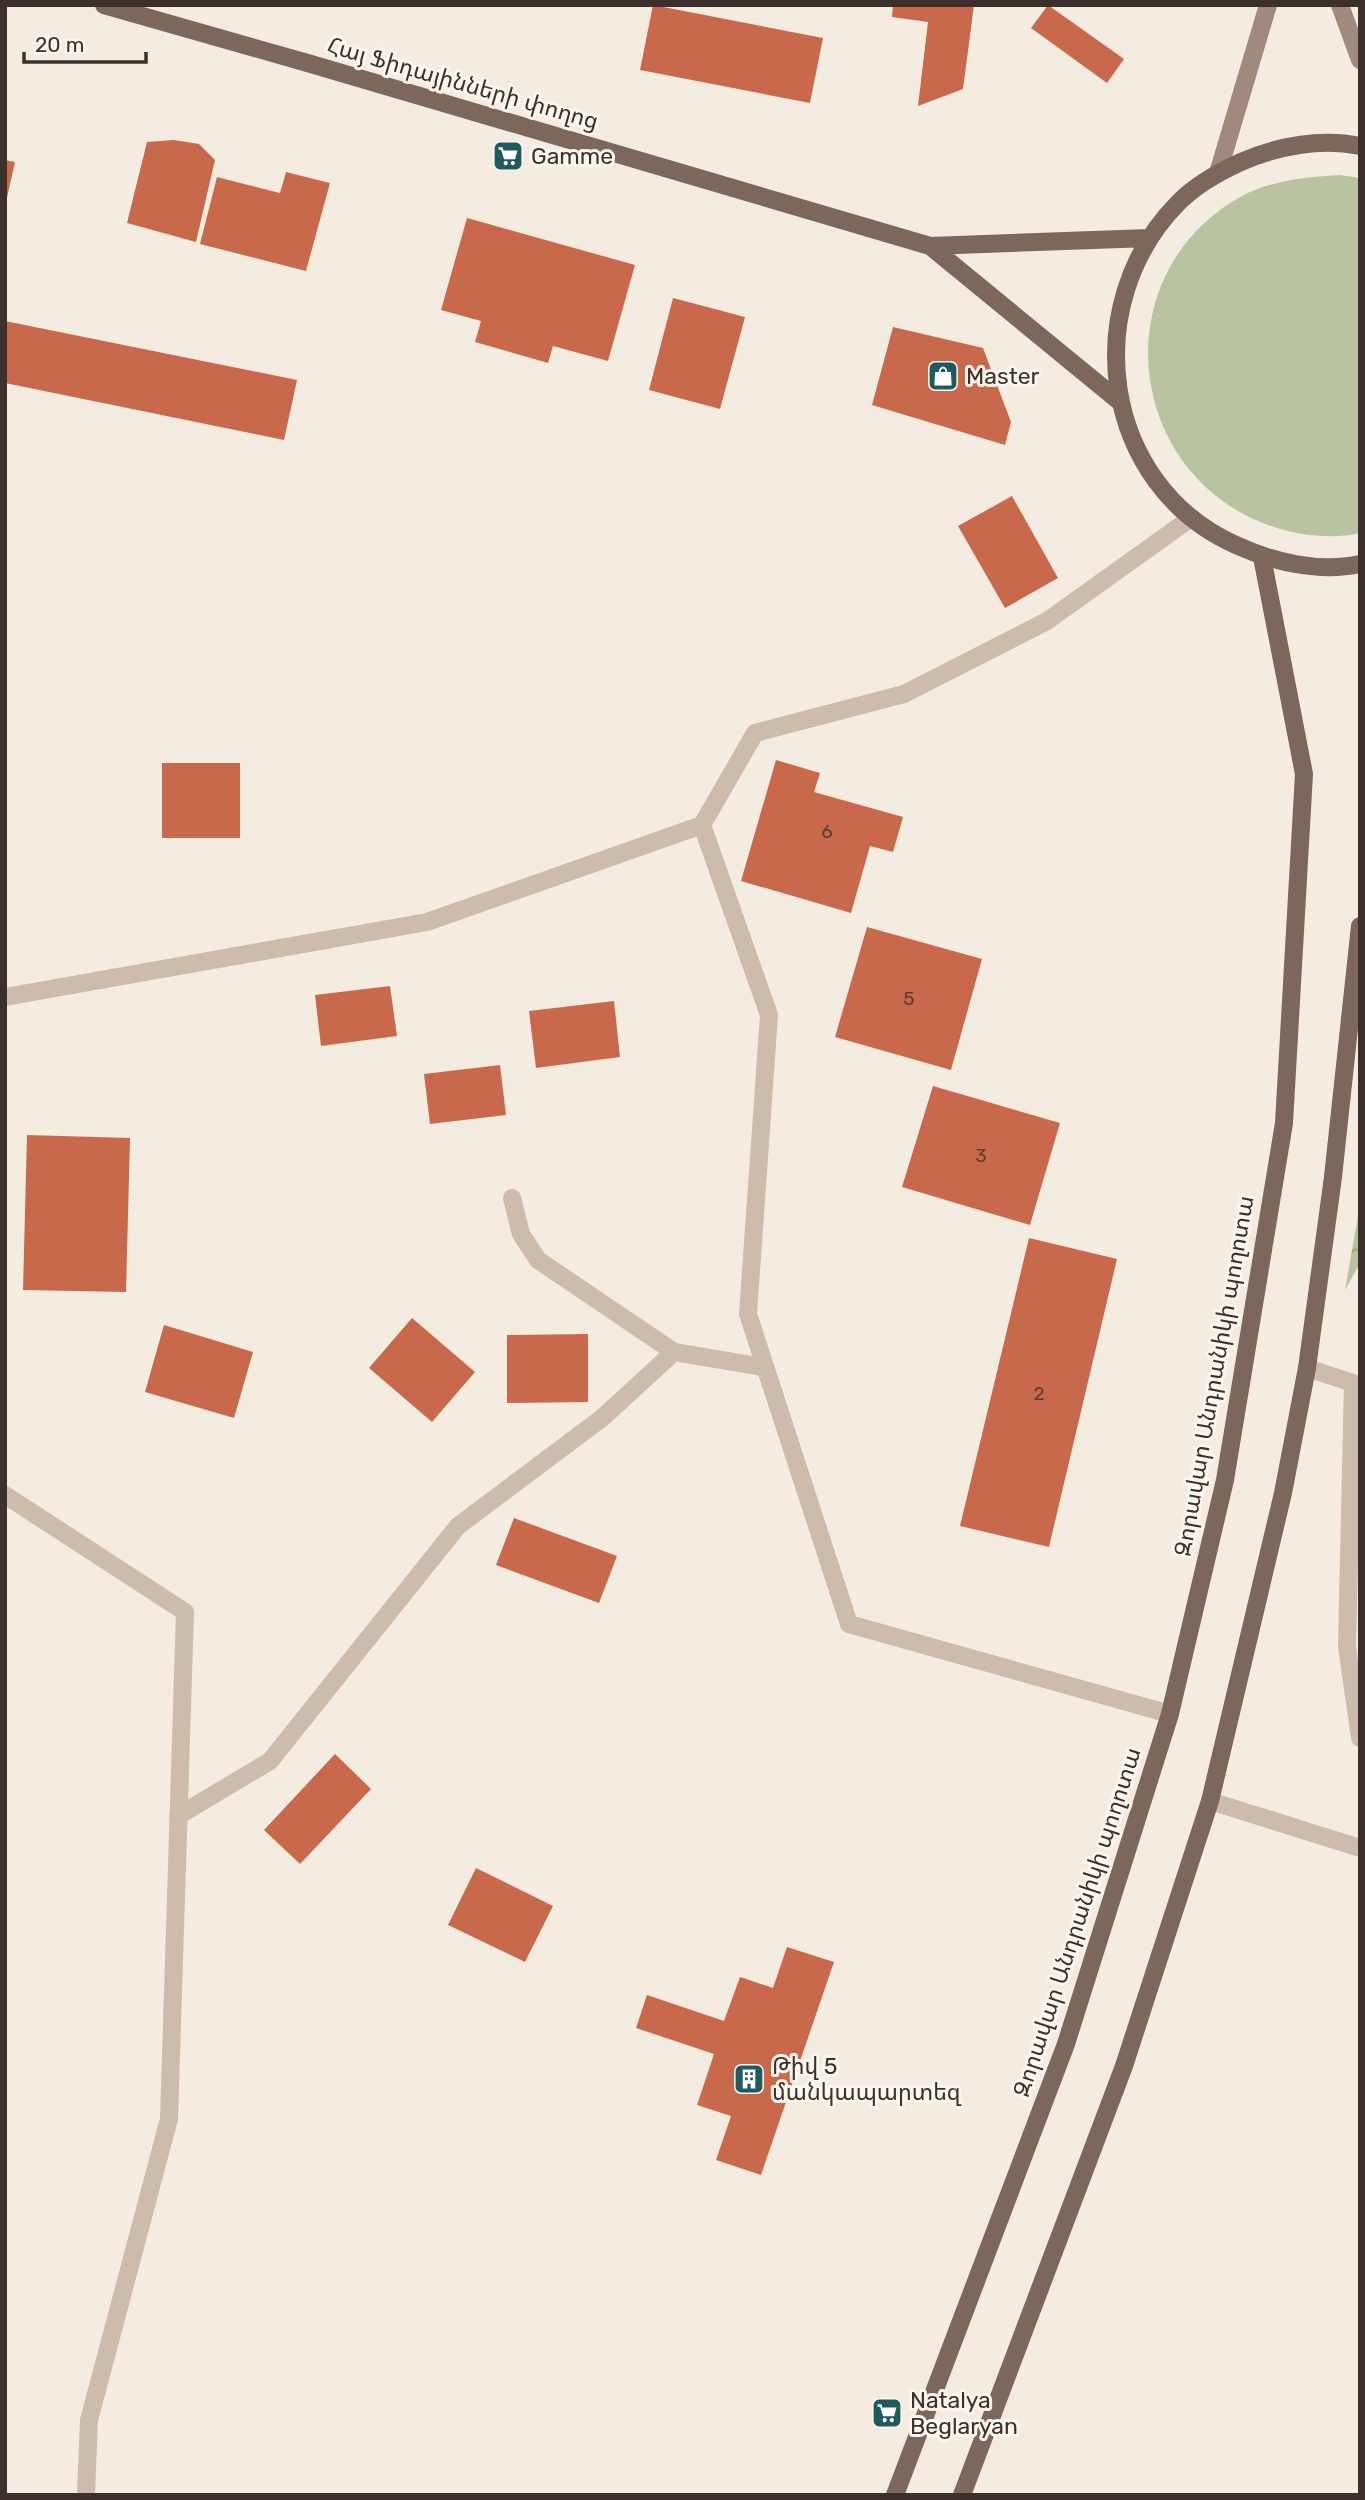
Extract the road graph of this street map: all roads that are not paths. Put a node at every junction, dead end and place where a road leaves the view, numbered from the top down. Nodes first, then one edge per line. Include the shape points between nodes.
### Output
1 (104, 5) edge
2 (1268, 5) edge
3 (1340, 5) edge
4 (1360, 60) edge
5 (1360, 146) edge
6 (1218, 173) junction
7 (1149, 238) junction
8 (930, 246) junction
9 (1119, 401) junction
10 (1191, 517) junction
11 (1262, 557) junction
12 (1360, 564) edge
13 (702, 825) junction
14 (1360, 926) edge
15 (5, 997) edge
16 (512, 1198) dead end
17 (674, 1352) junction
18 (764, 1367) junction
19 (1307, 1368) junction
20 (1357, 1375) edge
21 (5, 1495) edge
22 (1353, 1647) edge
23 (1170, 1714) junction
24 (1360, 1738) edge
25 (1210, 1801) junction
26 (178, 1816) junction
27 (1360, 1847) edge
28 (86, 2495) edge
29 (895, 2495) edge
30 (962, 2495) edge

1 - 8 main road, Հայ Ֆիդայինների փողոց
2 - 6 main road
3 - 4 main road
5 - 6 main road via 1303,144 1259,154
6 - 7 main road via 1179,202
7 - 8 main road, Հայ Ֆիդայինների փողոց
7 - 9 main road via 1125,289 1116,334
8 - 9 main road, Հայ Ֆիդայինների փողոց
9 - 10 main road via 1140,455 1158,484
10 - 11 main road via 1220,538
10 - 13 street via 1047,621 904,694 755,733
11 - 12 main road via 1308,566
11 - 23 main road, Զորավար Անդրանիկի պողոտա via 1304,774 1284,1123 1225,1480
13 - 15 street via 427,922
13 - 18 street via 769,1015 748,1314
14 - 19 main road
16 - 17 street via 521,1234 538,1260
17 - 18 street
17 - 26 street via 602,1418 458,1526 270,1761
18 - 23 street via 849,1624
19 - 20 street
19 - 25 main road via 1283,1493
20 - 22 street
21 - 26 street via 185,1612
22 - 24 street
23 - 29 main road, Զորավար Անդրանիկի պողոտա via 1066,2044
25 - 27 street
25 - 30 main road via 1124,2066
26 - 28 street via 169,2119 89,2420

